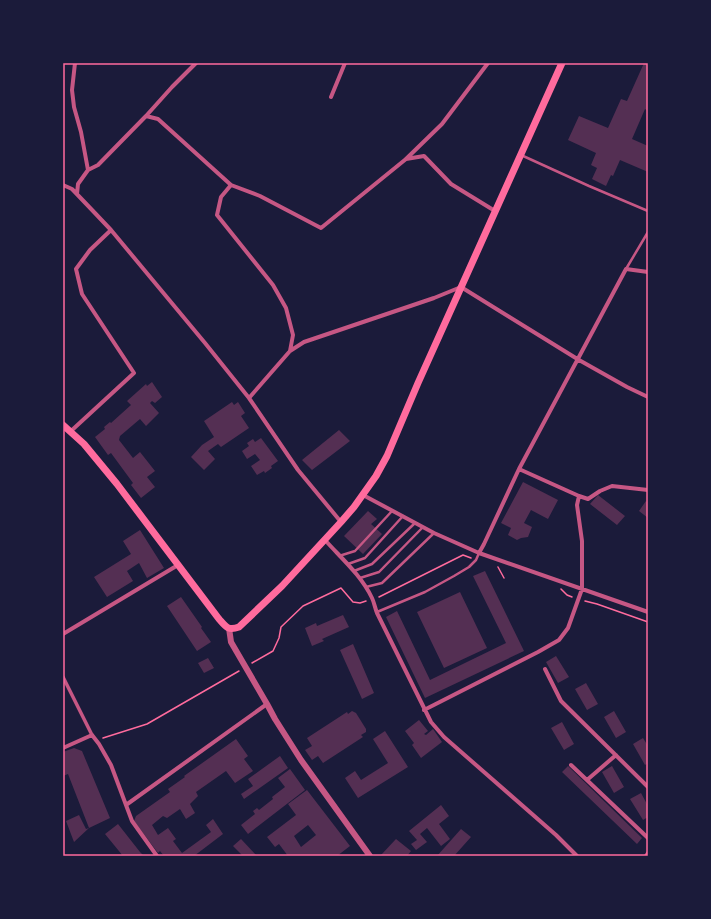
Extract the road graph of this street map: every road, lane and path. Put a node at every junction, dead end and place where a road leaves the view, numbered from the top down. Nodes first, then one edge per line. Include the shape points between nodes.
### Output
1 (75, 63) edge
2 (196, 63) edge
3 (345, 63) edge
4 (488, 63) edge
5 (562, 63) edge
6 (332, 97) dead end
7 (146, 116) junction
8 (520, 154) junction
9 (406, 159) junction
10 (88, 170) junction
11 (63, 185) edge
12 (231, 185) junction
13 (77, 194) junction
14 (648, 211) edge
15 (495, 212) junction
16 (111, 230) junction
17 (648, 232) edge
18 (626, 269) junction
19 (648, 272) edge
20 (461, 287) junction
21 (290, 351) junction
22 (578, 360) junction
23 (648, 397) edge
24 (249, 398) junction
25 (63, 425) edge
26 (71, 431) junction
27 (519, 469) junction
28 (648, 490) edge
29 (363, 495) junction
30 (579, 496) junction
31 (392, 510) junction
32 (403, 516) junction
33 (341, 522) junction
34 (415, 522) junction
35 (423, 527) junction
36 (434, 533) junction
37 (324, 540) junction
38 (479, 553) junction
39 (340, 556) junction
40 (476, 560) junction
41 (178, 564) junction
42 (348, 564) junction
43 (505, 569) dead end
44 (354, 571) junction
45 (360, 578) junction
46 (504, 578) dead end
47 (366, 587) junction
48 (559, 587) dead end
49 (582, 589) junction
50 (373, 599) junction
51 (578, 600) junction
52 (648, 612) edge
53 (377, 613) junction
54 (648, 622) edge
55 (229, 628) junction
56 (63, 634) edge
57 (245, 668) junction
58 (545, 670) dead end
59 (63, 677) edge
60 (267, 704) junction
61 (424, 710) junction
62 (92, 736) junction
63 (102, 738) dead end
64 (63, 748) edge
65 (616, 755) junction
66 (571, 765) dead end
67 (588, 780) junction
68 (648, 787) edge
69 (126, 805) junction
70 (648, 838) edge
71 (648, 853) edge
72 (157, 856) edge
73 (370, 856) edge
74 (577, 856) edge
75 (646, 856) edge

1 - 10 street via 72,90
2 - 7 street
3 - 6 street
4 - 9 street via 442,124
5 - 8 main road
7 - 10 street via 98,165
7 - 12 street via 158,119
8 - 14 lane
8 - 15 main road
9 - 12 street via 321,228 260,196
9 - 15 street via 424,156 451,184
10 - 13 street via 78,184
11 - 13 street
12 - 21 street via 221,198 217,214 273,285 286,308 293,335
13 - 16 street
15 - 20 main road
16 - 24 street
16 - 26 street via 90,250 76,269 82,294 134,373
17 - 18 lane
18 - 19 street
18 - 22 street
20 - 21 street via 304,342
20 - 22 street
20 - 29 main road via 387,456
21 - 24 street
22 - 23 street
22 - 27 street
24 - 33 street via 298,470
25 - 26 main road
26 - 41 main road via 117,484
27 - 30 street
27 - 38 street
28 - 30 street via 612,486 588,499
29 - 31 street
29 - 33 main road
30 - 49 street via 577,504 582,541
31 - 32 street
31 - 39 lane via 355,551
32 - 34 street
32 - 42 lane via 365,558
33 - 37 main road
34 - 35 street
34 - 44 lane via 372,564
35 - 36 street
35 - 45 lane via 379,572
36 - 38 street
36 - 47 lane via 382,583
37 - 39 street
37 - 55 main road via 245,622 239,627
38 - 40 lane
38 - 49 street
39 - 42 street
40 - 50 path via 463,555
40 - 53 lane via 469,567 425,592
41 - 55 main road via 219,619
41 - 56 street
42 - 44 street
43 - 46 path via 498,566
44 - 45 street
45 - 47 street
47 - 50 street
48 - 51 path via 567,595
49 - 51 street
49 - 52 street
50 - 53 street
50 - 57 path via 360,603 353,602 341,588 303,606 281,627 273,651
51 - 54 path
51 - 61 street via 568,628 559,640
53 - 61 street
55 - 57 street via 231,642
57 - 60 street
57 - 63 path via 147,724
58 - 65 street via 561,701
59 - 62 street
60 - 69 street
60 - 73 street via 301,760
61 - 74 street via 444,737
62 - 64 street
62 - 69 street via 111,765
65 - 67 street
65 - 68 street
66 - 67 street
67 - 70 street
69 - 72 street via 132,821
71 - 75 street

